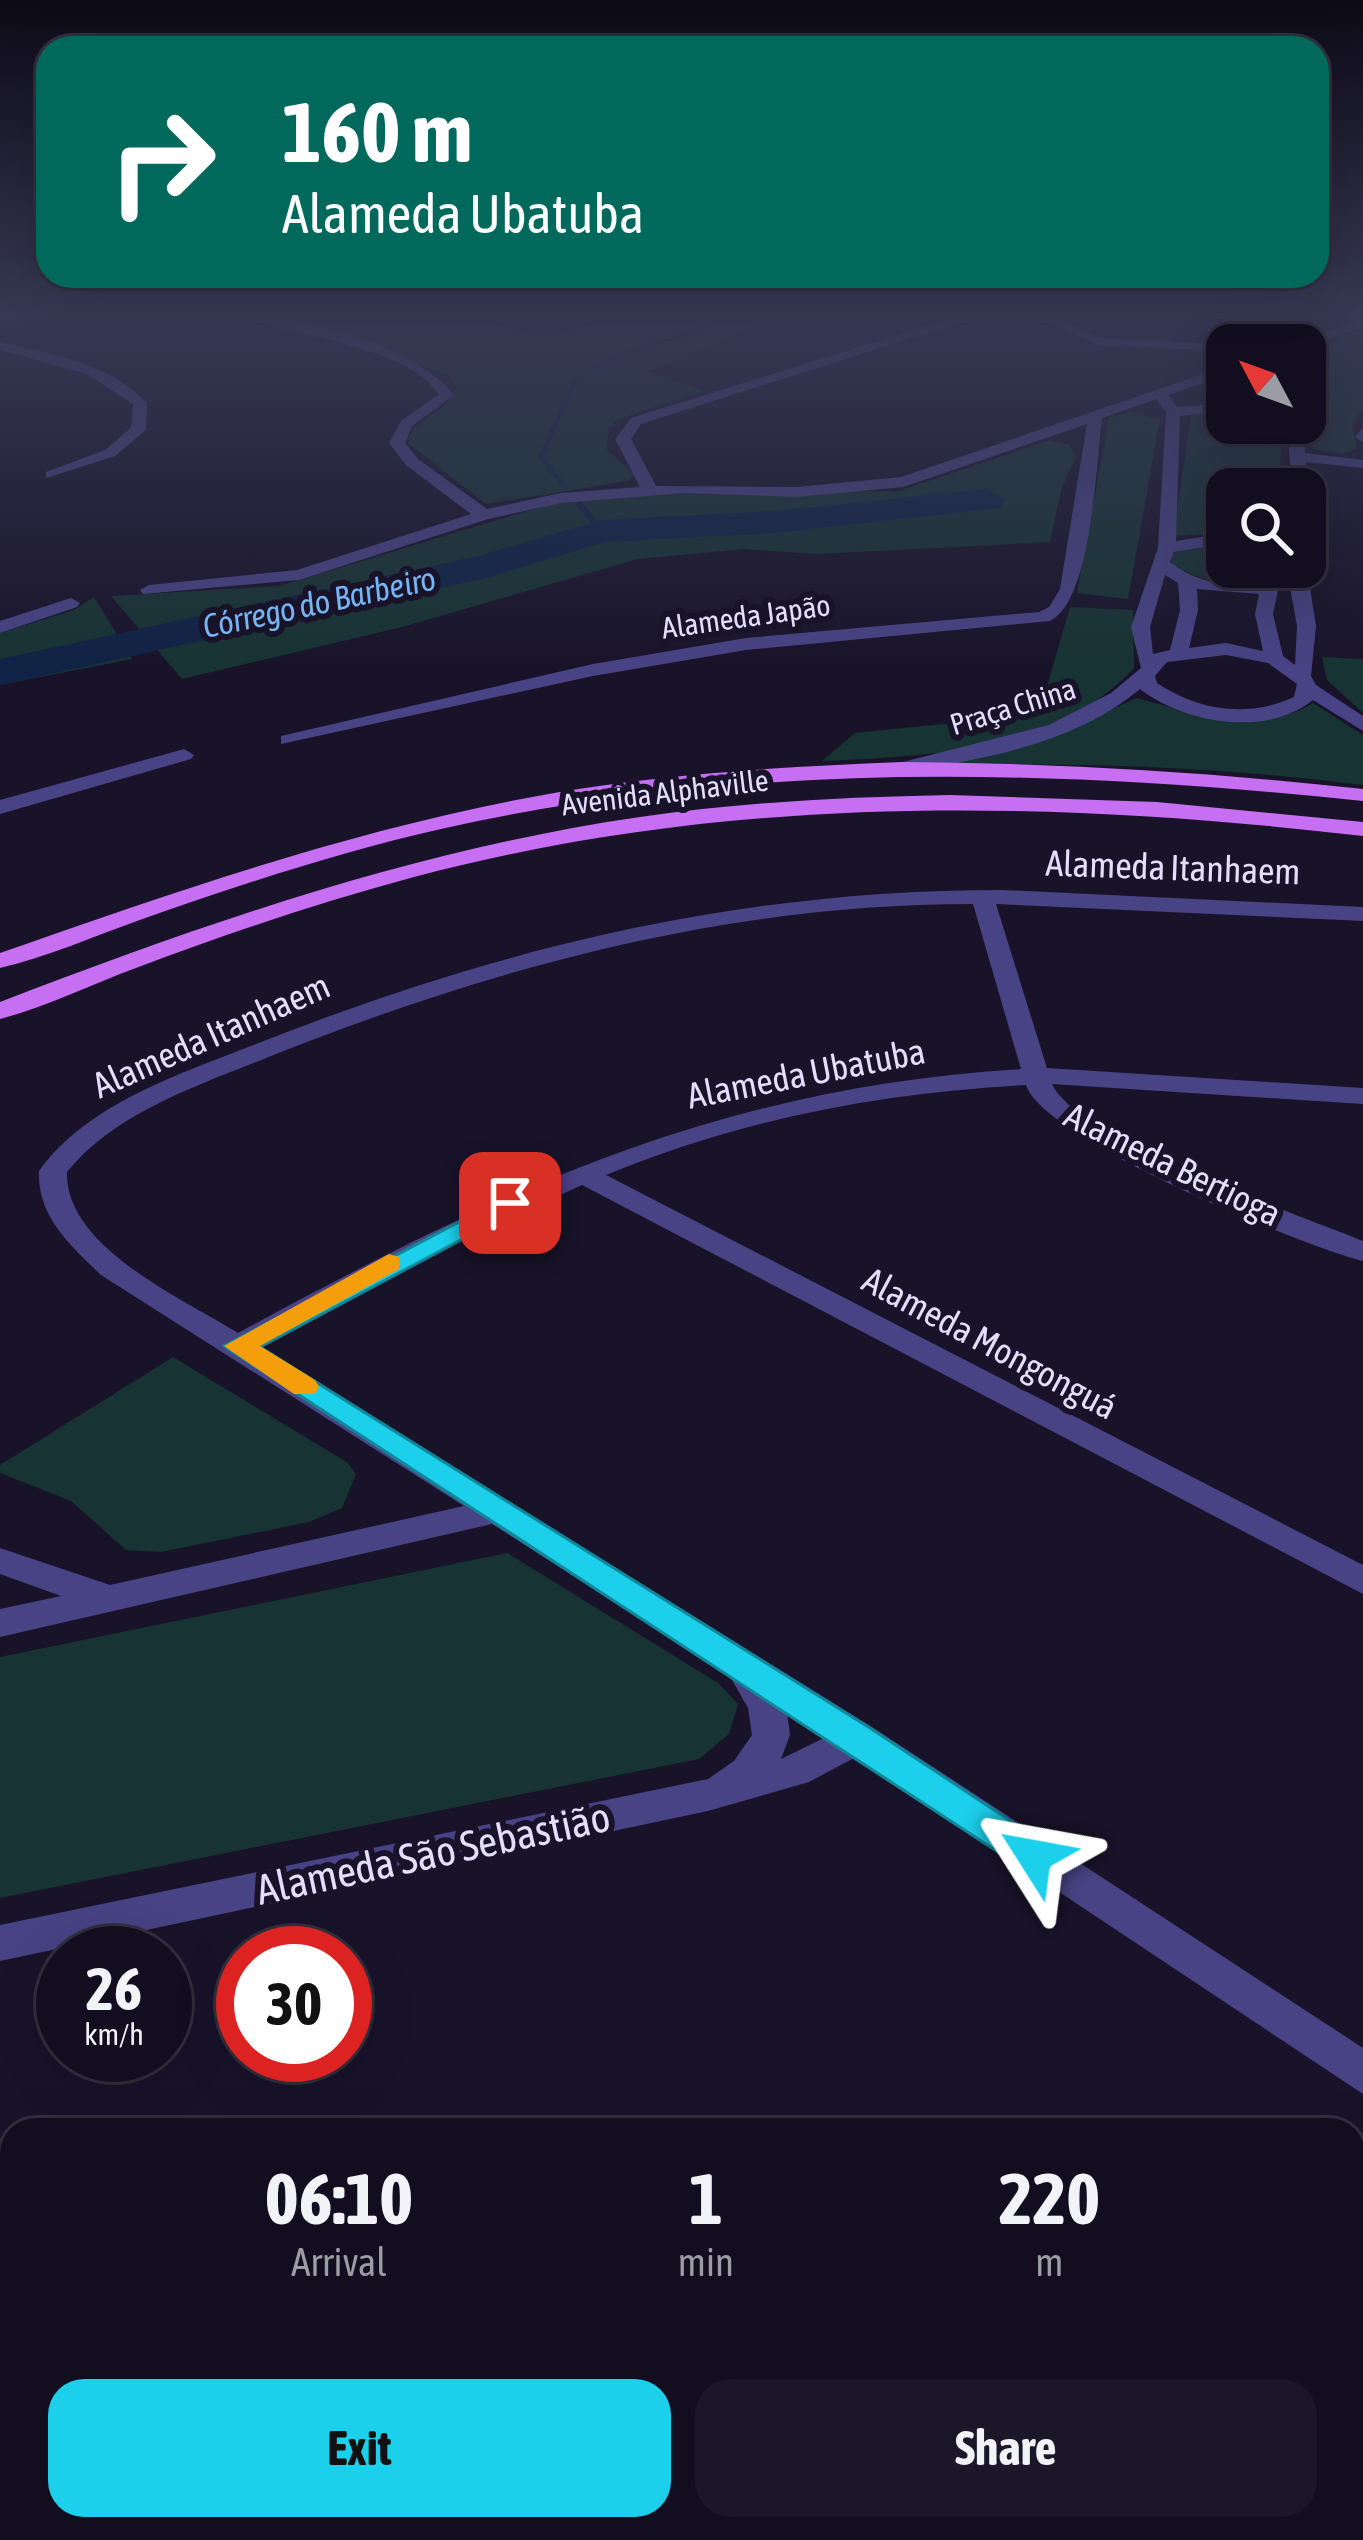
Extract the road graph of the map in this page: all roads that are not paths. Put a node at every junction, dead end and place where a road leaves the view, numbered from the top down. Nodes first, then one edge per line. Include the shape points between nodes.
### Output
1 (137, 431) edge
2 (403, 431) edge
3 (629, 431) edge
4 (1058, 431) edge
5 (1073, 431) edge
6 (1092, 431) edge
7 (1172, 431) edge
8 (1299, 444) edge
9 (1088, 453) junction
10 (1301, 457) junction
11 (639, 464) junction
12 (1362, 464) edge
13 (1301, 468) edge
14 (52, 475) dead end
15 (685, 488) junction
16 (650, 490) junction
17 (484, 515) junction
18 (1206, 544) edge
19 (1164, 555) junction
20 (1187, 580) junction
21 (1206, 584) edge
22 (1270, 588) edge
23 (1302, 588) edge
24 (149, 590) dead end
25 (71, 604) dead end
26 (0, 627) edge
27 (1179, 652) junction
28 (1274, 659) junction
29 (1147, 670) junction
30 (1305, 682) junction
31 (1363, 724) edge
32 (288, 740) dead end
33 (184, 755) dead end
34 (886, 770) junction
35 (1363, 795) edge
36 (0, 807) edge
37 (1363, 829) edge
38 (983, 899) junction
39 (1363, 914) edge
40 (0, 961) edge
41 (0, 1011) edge
42 (1037, 1076) junction
43 (1363, 1096) edge
44 (580, 1173) junction
45 (1363, 1252) edge
46 (238, 1346) junction
47 (501, 1510) junction
48 (0, 1561) edge
49 (1363, 1581) edge
50 (109, 1598) junction
51 (0, 1623) edge
52 (731, 1659) junction
53 (858, 1738) junction
54 (722, 1791) junction
55 (0, 1943) edge
56 (1363, 2073) edge

1 - 14 street
2 - 17 street via 397,443 412,462
3 - 11 street via 623,439
4 - 15 street via 880,486
5 - 9 street
6 - 9 street, Alameda Japão
7 - 19 street
8 - 10 street
9 - 32 street, Alameda Japão via 1069,589 1043,617 746,644
10 - 12 street
10 - 13 street
11 - 15 street
11 - 16 street
15 - 16 street
16 - 17 street
17 - 24 street via 299,575
18 - 19 street
19 - 20 street
19 - 29 street via 1142,607
20 - 21 street
20 - 27 street
22 - 28 street via 1264,614
23 - 30 street
25 - 26 street
27 - 28 street, Praça China
27 - 29 street, Praça China
28 - 30 street, Praça China
29 - 30 street via 1161,697 1238,715 1288,708
29 - 34 street, Praça China via 1094,715
30 - 31 street, Praça China
33 - 36 street
34 - 35 main road, Avenida Alphaville via 1073,770
34 - 40 main road, Avenida Alphaville via 715,780 447,821 257,872
37 - 41 main road, Avenida Alphaville via 947,800 620,826 370,883
38 - 39 street, Alameda Itanhaem
38 - 42 street, Alameda Bertioga
38 - 46 street, Alameda Itanhaem via 882,899 716,916 495,965 172,1089 65,1150 53,1168 54,1199 71,1228 112,1268
42 - 43 street, Alameda Ubatuba
42 - 44 street, Alameda Ubatuba via 913,1084 772,1109
42 - 45 street, Alameda Bertioga via 1042,1094 1084,1129
44 - 46 street, Alameda Ubatuba via 380,1267
44 - 49 street, Alameda Mongonguá
46 - 47 street, Alameda Itanhaem
47 - 50 street
47 - 52 street, Alameda Itanhaem
48 - 50 street
50 - 51 street
52 - 53 street, Alameda Itanhaem
52 - 54 street via 771,1710 774,1732 746,1775
53 - 54 street, Alameda São Sebastião via 795,1771
53 - 56 street, Alameda Itanhaem
54 - 55 street, Alameda São Sebastião

